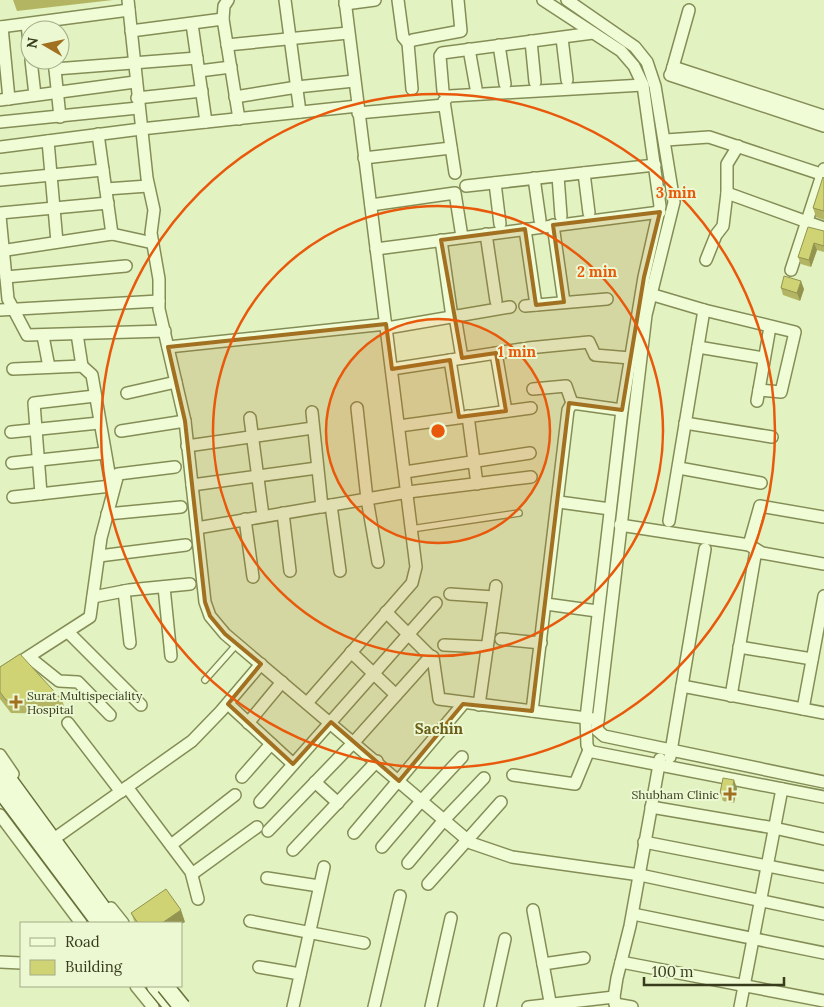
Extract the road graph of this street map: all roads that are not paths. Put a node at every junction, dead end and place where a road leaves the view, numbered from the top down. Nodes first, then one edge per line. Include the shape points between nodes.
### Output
1 (228, 0) edge
2 (285, 0) edge
3 (375, 0) edge
4 (398, 0) edge
5 (458, 0) edge
6 (543, 0) edge
7 (567, 0) edge
8 (345, 2) edge
9 (128, 5) edge
10 (689, 10) dead end
11 (223, 19) junction
12 (70, 20) edge
13 (192, 24) junction
14 (20, 25) edge
15 (1, 27) edge
16 (131, 31) junction
17 (348, 32) junction
18 (593, 33) junction
19 (290, 38) junction
20 (562, 38) junction
21 (531, 41) junction
22 (408, 43) junction
23 (227, 45) junction
24 (499, 45) junction
25 (470, 49) junction
26 (197, 58) junction
27 (134, 63) junction
28 (70, 65) edge
29 (230, 66) junction
30 (32, 70) edge
31 (55, 70) edge
32 (199, 71) junction
33 (671, 72) junction
34 (567, 80) dead end
35 (354, 81) junction
36 (135, 82) junction
37 (535, 82) dead end
38 (648, 83) junction
39 (505, 84) dead end
40 (297, 87) junction
41 (476, 88) dead end
42 (412, 89) dead end
43 (202, 91) junction
44 (443, 91) dead end
45 (58, 92) junction
46 (35, 96) junction
47 (236, 97) junction
48 (5, 100) edge
49 (138, 103) junction
50 (444, 105) junction
51 (358, 110) junction
52 (300, 112) junction
53 (824, 116) edge
54 (60, 117) junction
55 (239, 119) junction
56 (0, 122) edge
57 (206, 122) junction
58 (824, 126) edge
59 (141, 129) junction
60 (98, 134) junction
61 (666, 140) junction
62 (48, 141) junction
63 (738, 146) junction
64 (0, 147) edge
65 (451, 148) junction
66 (364, 158) junction
67 (655, 165) junction
68 (103, 170) junction
69 (455, 172) dead end
70 (584, 173) junction
71 (823, 173) edge
72 (51, 176) junction
73 (558, 176) junction
74 (534, 178) junction
75 (0, 180) edge
76 (495, 183) junction
77 (148, 186) junction
78 (466, 186) dead end
79 (106, 189) junction
80 (727, 193) junction
81 (108, 204) junction
82 (371, 205) junction
83 (54, 208) junction
84 (660, 212) junction
85 (589, 214) dead end
86 (0, 215) edge
87 (561, 216) dead end
88 (540, 220) dead end
89 (806, 223) junction
90 (500, 224) dead end
91 (553, 225) junction
92 (824, 228) edge
93 (525, 229) junction
94 (112, 234) junction
95 (486, 234) junction
96 (462, 237) junction
97 (441, 240) junction
98 (58, 242) junction
99 (153, 242) junction
100 (376, 249) junction
101 (3, 251) edge
102 (706, 260) dead end
103 (126, 266) dead end
104 (651, 268) junction
105 (791, 270) dead end
106 (6, 278) junction
107 (650, 294) junction
108 (607, 299) dead end
109 (159, 301) junction
110 (496, 301) dead end
111 (564, 302) junction
112 (510, 307) dead end
113 (12, 309) junction
114 (0, 310) edge
115 (704, 310) junction
116 (453, 317) junction
117 (387, 326) junction
118 (770, 326) junction
119 (165, 331) junction
120 (77, 334) junction
121 (43, 336) junction
122 (168, 347) junction
123 (698, 347) junction
124 (496, 353) junction
125 (630, 358) junction
126 (764, 358) junction
127 (456, 359) junction
128 (82, 366) junction
129 (49, 367) junction
130 (13, 369) dead end
131 (392, 369) junction
132 (176, 382) junction
133 (533, 389) dead end
134 (127, 393) dead end
135 (95, 396) junction
136 (572, 403) junction
137 (358, 408) dead end
138 (531, 408) dead end
139 (622, 410) junction
140 (506, 411) junction
141 (312, 412) dead end
142 (464, 416) junction
143 (250, 418) dead end
144 (185, 421) junction
145 (99, 423) junction
146 (685, 423) junction
147 (399, 426) junction
148 (313, 428) junction
149 (35, 430) junction
150 (121, 431) dead end
151 (11, 432) dead end
152 (252, 437) junction
153 (772, 437) dead end
154 (187, 446) junction
155 (530, 453) dead end
156 (105, 454) junction
157 (37, 461) junction
158 (474, 462) junction
159 (12, 463) dead end
160 (176, 467) dead end
161 (317, 468) junction
162 (679, 468) junction
163 (405, 472) junction
164 (258, 476) junction
165 (531, 476) dead end
166 (761, 483) dead end
167 (477, 484) junction
168 (192, 485) junction
169 (112, 490) junction
170 (408, 492) junction
171 (41, 494) junction
172 (13, 497) dead end
173 (368, 499) junction
174 (559, 502) junction
175 (327, 506) junction
176 (181, 507) dead end
177 (610, 509) junction
178 (283, 513) junction
179 (519, 513) dead end
180 (107, 514) junction
181 (263, 516) junction
182 (824, 517) edge
183 (245, 520) junction
184 (669, 521) dead end
185 (620, 525) junction
186 (197, 528) junction
187 (411, 529) junction
188 (186, 545) dead end
189 (753, 548) junction
190 (705, 549) dead end
191 (99, 556) junction
192 (378, 562) dead end
193 (824, 564) edge
194 (290, 571) dead end
195 (340, 571) dead end
196 (253, 577) dead end
197 (190, 584) dead end
198 (164, 587) junction
199 (124, 591) junction
200 (450, 594) dead end
201 (824, 596) edge
202 (93, 597) junction
203 (436, 604) dead end
204 (546, 604) junction
205 (598, 611) junction
206 (386, 612) junction
207 (68, 632) junction
208 (408, 635) junction
209 (501, 639) dead end
210 (130, 643) dead end
211 (541, 643) junction
212 (237, 644) junction
213 (444, 645) dead end
214 (487, 647) junction
215 (739, 647) junction
216 (351, 652) junction
217 (171, 656) dead end
218 (430, 656) junction
219 (29, 657) junction
220 (812, 659) junction
221 (261, 664) junction
222 (373, 674) junction
223 (0, 675) edge
224 (205, 680) dead end
225 (282, 682) junction
226 (682, 686) junction
227 (396, 695) junction
228 (731, 696) junction
229 (307, 703) junction
230 (228, 704) junction
231 (463, 704) junction
232 (141, 705) dead end
233 (479, 705) junction
234 (803, 709) junction
235 (532, 711) junction
236 (824, 713) edge
237 (110, 715) dead end
238 (592, 719) junction
239 (331, 722) junction
240 (68, 723) dead end
241 (248, 723) junction
242 (354, 742) junction
243 (271, 744) junction
244 (667, 749) junction
245 (589, 750) junction
246 (0, 755) edge
247 (462, 758) dead end
248 (377, 761) junction
249 (293, 764) junction
250 (664, 765) junction
251 (0, 768) edge
252 (513, 775) dead end
253 (242, 777) dead end
254 (484, 778) dead end
255 (399, 781) junction
256 (316, 782) junction
257 (824, 782) edge
258 (0, 789) edge
259 (124, 789) junction
260 (782, 789) junction
261 (235, 796) dead end
262 (824, 797) edge
263 (422, 800) junction
264 (260, 802) dead end
265 (501, 802) dead end
266 (338, 803) junction
267 (651, 807) junction
268 (0, 815) edge
269 (444, 820) junction
270 (257, 827) dead end
271 (774, 828) junction
272 (39, 830) junction
273 (268, 831) dead end
274 (354, 834) dead end
275 (58, 836) junction
276 (824, 839) edge
277 (467, 840) junction
278 (644, 842) junction
279 (171, 845) junction
280 (382, 847) dead end
281 (293, 850) dead end
282 (408, 863) dead end
283 (769, 865) junction
284 (324, 867) dead end
285 (192, 874) junction
286 (640, 875) junction
287 (824, 877) edge
288 (267, 878) dead end
289 (428, 884) dead end
290 (320, 886) junction
291 (400, 896) dead end
292 (198, 899) dead end
293 (760, 901) junction
294 (533, 910) dead end
295 (633, 914) junction
296 (824, 914) edge
297 (451, 918) dead end
298 (250, 921) dead end
299 (80, 922) edge
300 (99, 922) edge
301 (112, 922) edge
302 (121, 922) edge
303 (310, 932) junction
304 (753, 937) junction
305 (505, 939) dead end
306 (364, 943) dead end
307 (824, 953) edge
308 (584, 958) dead end
309 (0, 962) edge
310 (622, 962) junction
311 (20, 963) edge
312 (543, 964) junction
313 (259, 967) dead end
314 (300, 974) junction
315 (744, 986) junction
316 (137, 987) edge
317 (156, 987) edge
318 (166, 987) edge
319 (171, 987) edge
320 (824, 1002) edge
321 (615, 1003) edge
322 (180, 1006) edge
323 (551, 1006) edge
324 (152, 1007) edge
325 (293, 1007) edge
326 (374, 1007) edge
327 (431, 1007) edge
328 (490, 1007) edge
329 (528, 1007) edge
330 (632, 1007) edge
331 (740, 1007) edge

1 - 11 street
2 - 19 street
3 - 8 street
4 - 22 street via 403,37
5 - 22 street via 461,30
6 - 18 street
7 - 38 street via 636,47 645,58
8 - 17 street
9 - 12 street
9 - 16 street
10 - 33 street
11 - 13 street
11 - 23 street
13 - 16 street
13 - 26 street
14 - 15 street
15 - 48 street
16 - 27 street
17 - 19 street
17 - 35 street
18 - 20 street
18 - 38 street via 627,57
19 - 23 street
19 - 40 street
20 - 21 street
20 - 34 street
21 - 24 street
21 - 37 street
22 - 42 street
23 - 29 street
24 - 25 street
24 - 39 street
25 - 41 street
25 - 44 street via 440,54
26 - 27 street
26 - 32 street
27 - 28 street
27 - 36 street
29 - 32 street
29 - 47 street
30 - 46 street
31 - 45 street
32 - 43 street
33 - 38 street
33 - 53 street
33 - 58 street
35 - 40 street
35 - 51 street
36 - 45 street
36 - 49 street
38 - 50 street via 449,96
38 - 61 street
38 - 67 street
40 - 47 street
40 - 52 street
43 - 49 street
43 - 57 street
45 - 46 street
45 - 54 street
46 - 48 street
47 - 55 street
49 - 54 street
49 - 59 street
50 - 51 street
50 - 65 street
51 - 52 street
51 - 66 street
52 - 55 street
54 - 56 street
55 - 57 street
57 - 59 street
59 - 60 street
59 - 77 street
60 - 62 street
60 - 68 street
61 - 63 street via 703,136
61 - 104 street via 674,202
62 - 64 street
62 - 72 street
63 - 71 street
63 - 80 street via 727,164
65 - 66 street
65 - 69 street
66 - 82 street
67 - 70 street
67 - 84 street
68 - 72 street
68 - 79 street
70 - 73 street
70 - 85 street
71 - 89 street
72 - 75 street
72 - 83 street
73 - 74 street
73 - 87 street
74 - 76 street
74 - 88 street
76 - 78 street
76 - 90 street
77 - 79 street
77 - 99 street via 154,210
79 - 81 street
80 - 89 street
80 - 102 street via 723,226
81 - 83 street
81 - 94 street
82 - 96 street via 454,193
82 - 100 street
83 - 86 street
83 - 98 street
84 - 91 street
84 - 104 street
86 - 101 street
89 - 92 street
89 - 105 street
91 - 93 street
91 - 111 street
93 - 95 street
93 - 111 street via 531,306
94 - 98 street
94 - 99 street
95 - 96 street
95 - 110 street
96 - 97 street
97 - 100 street
97 - 116 street
98 - 101 street
99 - 109 street
100 - 117 street
101 - 106 street
103 - 106 street
104 - 107 street
104 - 125 street
106 - 113 street
107 - 115 street
107 - 185 street
108 - 111 street
109 - 113 street
109 - 119 street
112 - 116 street
113 - 114 street
113 - 121 street via 27,335
115 - 118 street
115 - 123 street
116 - 117 street
116 - 127 street
117 - 122 street
117 - 131 street
118 - 126 street
118 - 126 street via 796,335 781,392 758,395
119 - 120 street
119 - 122 street
120 - 121 street
120 - 128 street
121 - 129 street
122 - 132 street
123 - 126 street
123 - 146 street
124 - 125 street via 587,342 595,356
124 - 127 street
124 - 140 street
125 - 139 street
127 - 131 street
127 - 142 street
128 - 129 street
128 - 135 street via 92,375
129 - 130 street
131 - 147 street
132 - 134 street
132 - 144 street
133 - 136 street via 566,386
135 - 145 street
135 - 149 street via 37,401 33,406
136 - 139 street
136 - 174 street via 568,410
137 - 173 street
138 - 140 street
139 - 177 street
140 - 142 street
141 - 148 street
142 - 147 street
142 - 158 street
143 - 152 street
144 - 150 street
144 - 154 street
145 - 149 street
145 - 156 street
146 - 153 street
146 - 162 street
147 - 163 street
148 - 152 street
148 - 161 street
149 - 151 street
149 - 157 street
152 - 154 street
152 - 164 street
154 - 168 street
155 - 158 street
156 - 157 street
156 - 169 street
157 - 159 street
157 - 171 street
158 - 163 street
158 - 167 street
160 - 169 street via 118,474
161 - 164 street
161 - 175 street
162 - 166 street
162 - 184 street
163 - 170 street
164 - 168 street
164 - 181 street
165 - 167 street
167 - 170 street
168 - 186 street
169 - 171 street
169 - 180 street
170 - 173 street
170 - 187 street
171 - 172 street
173 - 175 street
173 - 192 street
174 - 177 street
174 - 204 street
175 - 178 street
175 - 195 street
176 - 180 street
177 - 205 street
178 - 181 street
178 - 194 street
179 - 187 lane
180 - 191 street
181 - 183 street
182 - 189 street via 760,506
183 - 186 street
183 - 196 street
185 - 189 street
185 - 238 street
186 - 212 street via 205,602 210,616
187 - 206 street via 415,575 412,583
188 - 191 street
189 - 193 street via 762,553
189 - 215 street
190 - 226 street
191 - 202 street
197 - 198 street
198 - 199 street
198 - 217 street
199 - 202 street
199 - 210 street
200 - 214 street via 495,591
201 - 220 street
202 - 207 street via 90,618
203 - 208 street
204 - 205 street
204 - 211 street
205 - 238 street
206 - 208 street
206 - 216 street
207 - 219 street
207 - 232 street
208 - 218 street
208 - 222 street
209 - 211 street
211 - 235 street
212 - 221 street
212 - 224 lane
213 - 214 street
214 - 233 street
215 - 220 street
215 - 228 street
216 - 222 street
216 - 229 street
218 - 227 street
218 - 231 street via 433,657 439,699
219 - 223 street
219 - 237 street via 59,681 78,682
220 - 234 street
221 - 225 street
221 - 230 street
222 - 227 street
222 - 239 street
225 - 229 street
225 - 241 street
226 - 228 street
226 - 244 street
227 - 242 street
228 - 234 street
229 - 239 street
230 - 241 street
230 - 259 street via 192,741
231 - 233 street
231 - 255 street
233 - 235 street
234 - 236 street
235 - 238 street
238 - 244 street via 604,736
238 - 245 street
239 - 242 street
239 - 249 street
240 - 259 street
241 - 243 street
242 - 248 street
242 - 256 street
243 - 249 street
243 - 253 street
244 - 250 street
244 - 257 street
245 - 250 street
245 - 252 street via 575,784
246 - 275 street
247 - 263 street
248 - 255 street
248 - 266 street
249 - 264 street
250 - 260 street
250 - 267 street
251 - 272 main road
254 - 269 street
255 - 263 street
255 - 274 street
256 - 266 street
256 - 273 street
258 - 272 main road
259 - 275 street
259 - 279 street
260 - 262 street
260 - 271 street
261 - 279 street
263 - 269 street
263 - 280 street
265 - 277 street
266 - 281 street
267 - 271 street
267 - 278 street
268 - 299 street
269 - 277 street
269 - 282 street
270 - 285 street
271 - 276 street
271 - 283 street
272 - 300 main road
272 - 301 main road
275 - 302 street
277 - 286 street via 507,856
277 - 289 street
278 - 283 street
278 - 286 street
279 - 285 street
283 - 287 street
283 - 293 street
284 - 290 street
285 - 292 street
286 - 293 street
286 - 295 street
288 - 290 street
290 - 303 street
291 - 326 street
293 - 296 street
293 - 304 street
294 - 312 street
295 - 304 street
295 - 310 street
297 - 327 street
298 - 303 street
303 - 306 street
303 - 314 street
304 - 307 street
304 - 315 street
305 - 328 street
308 - 312 street
309 - 311 street
310 - 315 street
310 - 321 street
312 - 323 street
313 - 314 street
314 - 325 street
315 - 320 street
315 - 331 street
316 - 324 street
317 - 322 main road
318 - 322 main road, bridge
319 - 322 street
321 - 323 street
321 - 330 street
323 - 329 street

